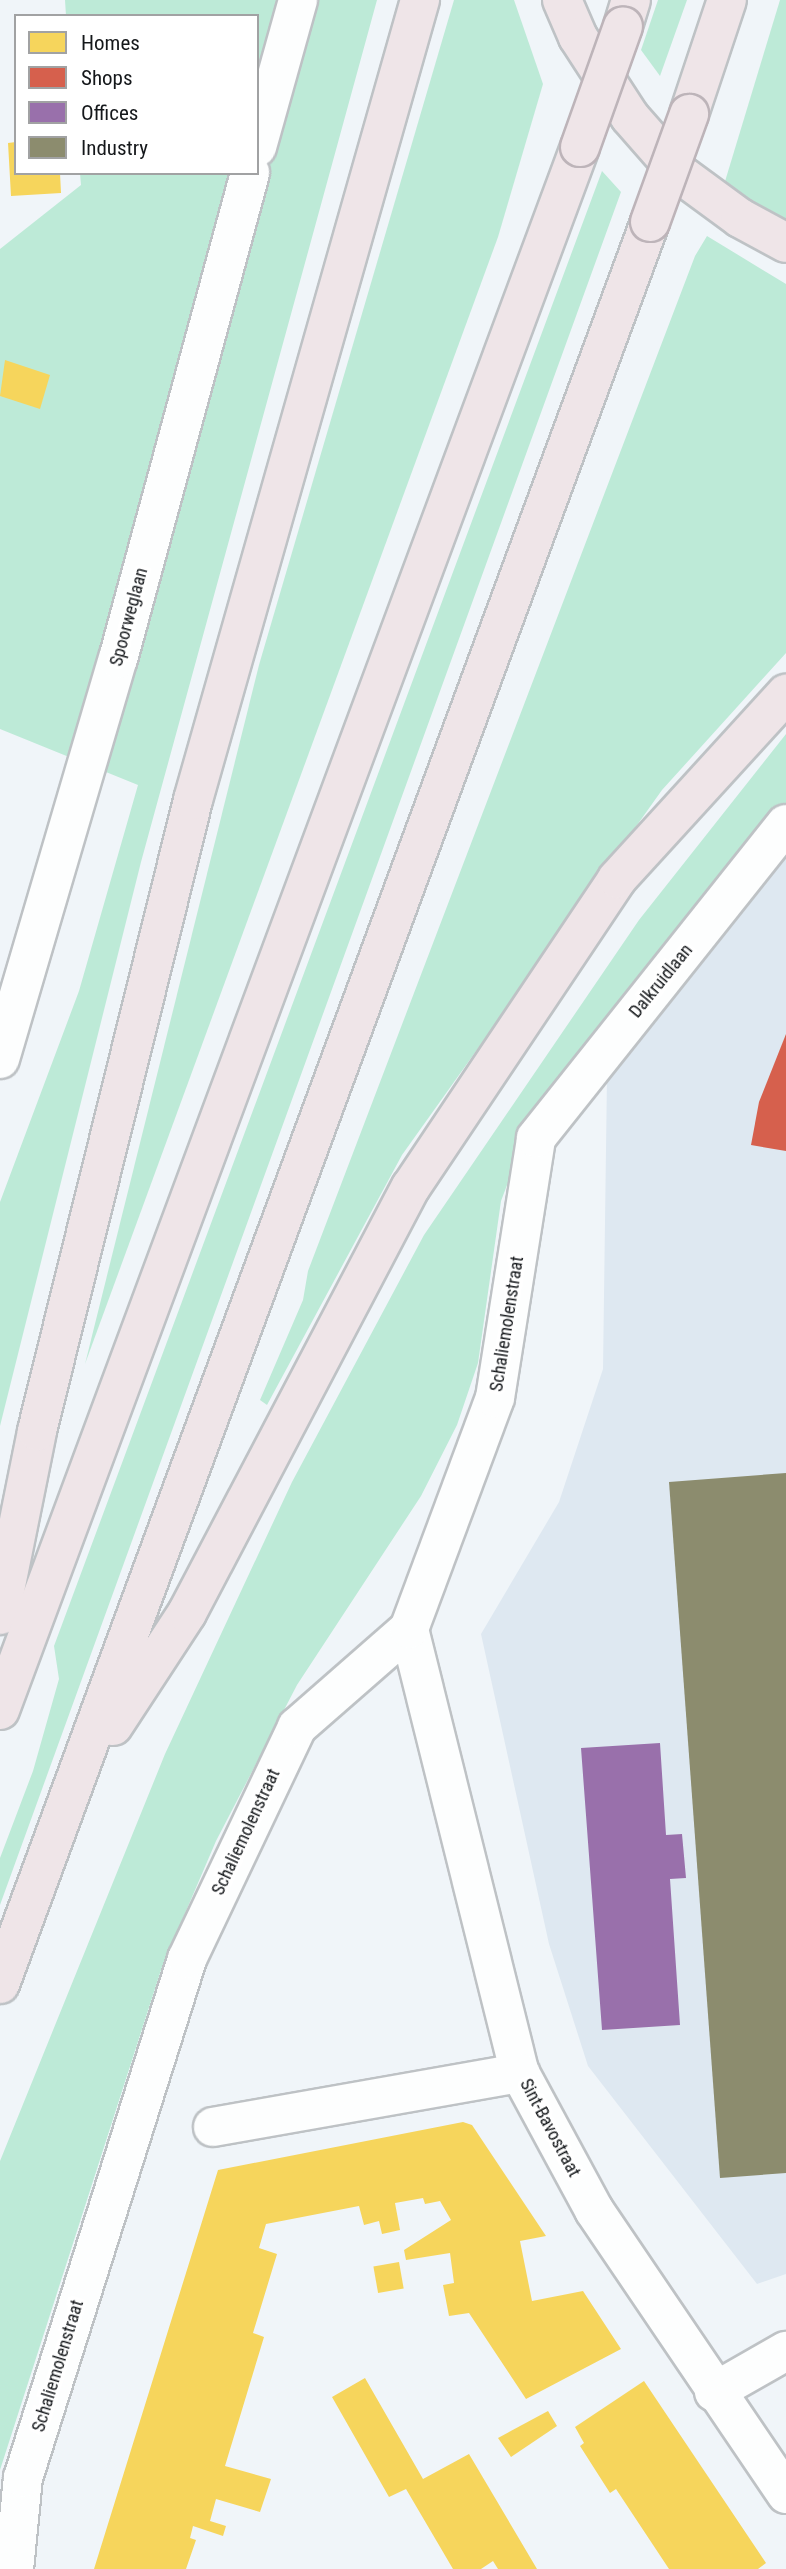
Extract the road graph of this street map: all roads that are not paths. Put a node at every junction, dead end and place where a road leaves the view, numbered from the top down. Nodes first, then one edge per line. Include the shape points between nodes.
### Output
1 (298, 0) edge
2 (420, 0) edge
3 (562, 0) edge
4 (727, 0) edge
5 (627, 13) edge
6 (259, 139) edge
7 (249, 175) edge
8 (786, 243) edge
9 (786, 694) edge
10 (786, 824) edge
11 (0, 1059) edge
12 (536, 1138) joint
13 (0, 1615) edge
14 (409, 1629) junction
15 (0, 1710) edge
16 (75, 1785) junction
17 (0, 1984) edge
18 (520, 2073) junction
19 (213, 2127) dead end
20 (786, 2351) edge
21 (714, 2392) junction
22 (786, 2494) edge
23 (14, 2569) edge

1 - 6 street
2 - 13 highway via 193,800 37,1431
3 - 8 highway via 578,37 630,117 680,174 740,218
4 - 16 highway, bridge via 650,222
5 - 15 highway, bridge
7 - 11 street, Spoorweglaan via 118,659
9 - 16 highway via 617,879 411,1187 187,1613
10 - 12 street, Dalkruidlaan
12 - 14 street, Schaliemolenstraat via 495,1398
14 - 18 street, Sint-Bavostraat
14 - 23 street, Schaliemolenstraat via 297,1727 187,1959 23,2477
16 - 17 highway
18 - 19 street
18 - 21 street, Sint-Bavostraat via 594,2210
20 - 21 street
21 - 22 street, Sint-Bavostraat

